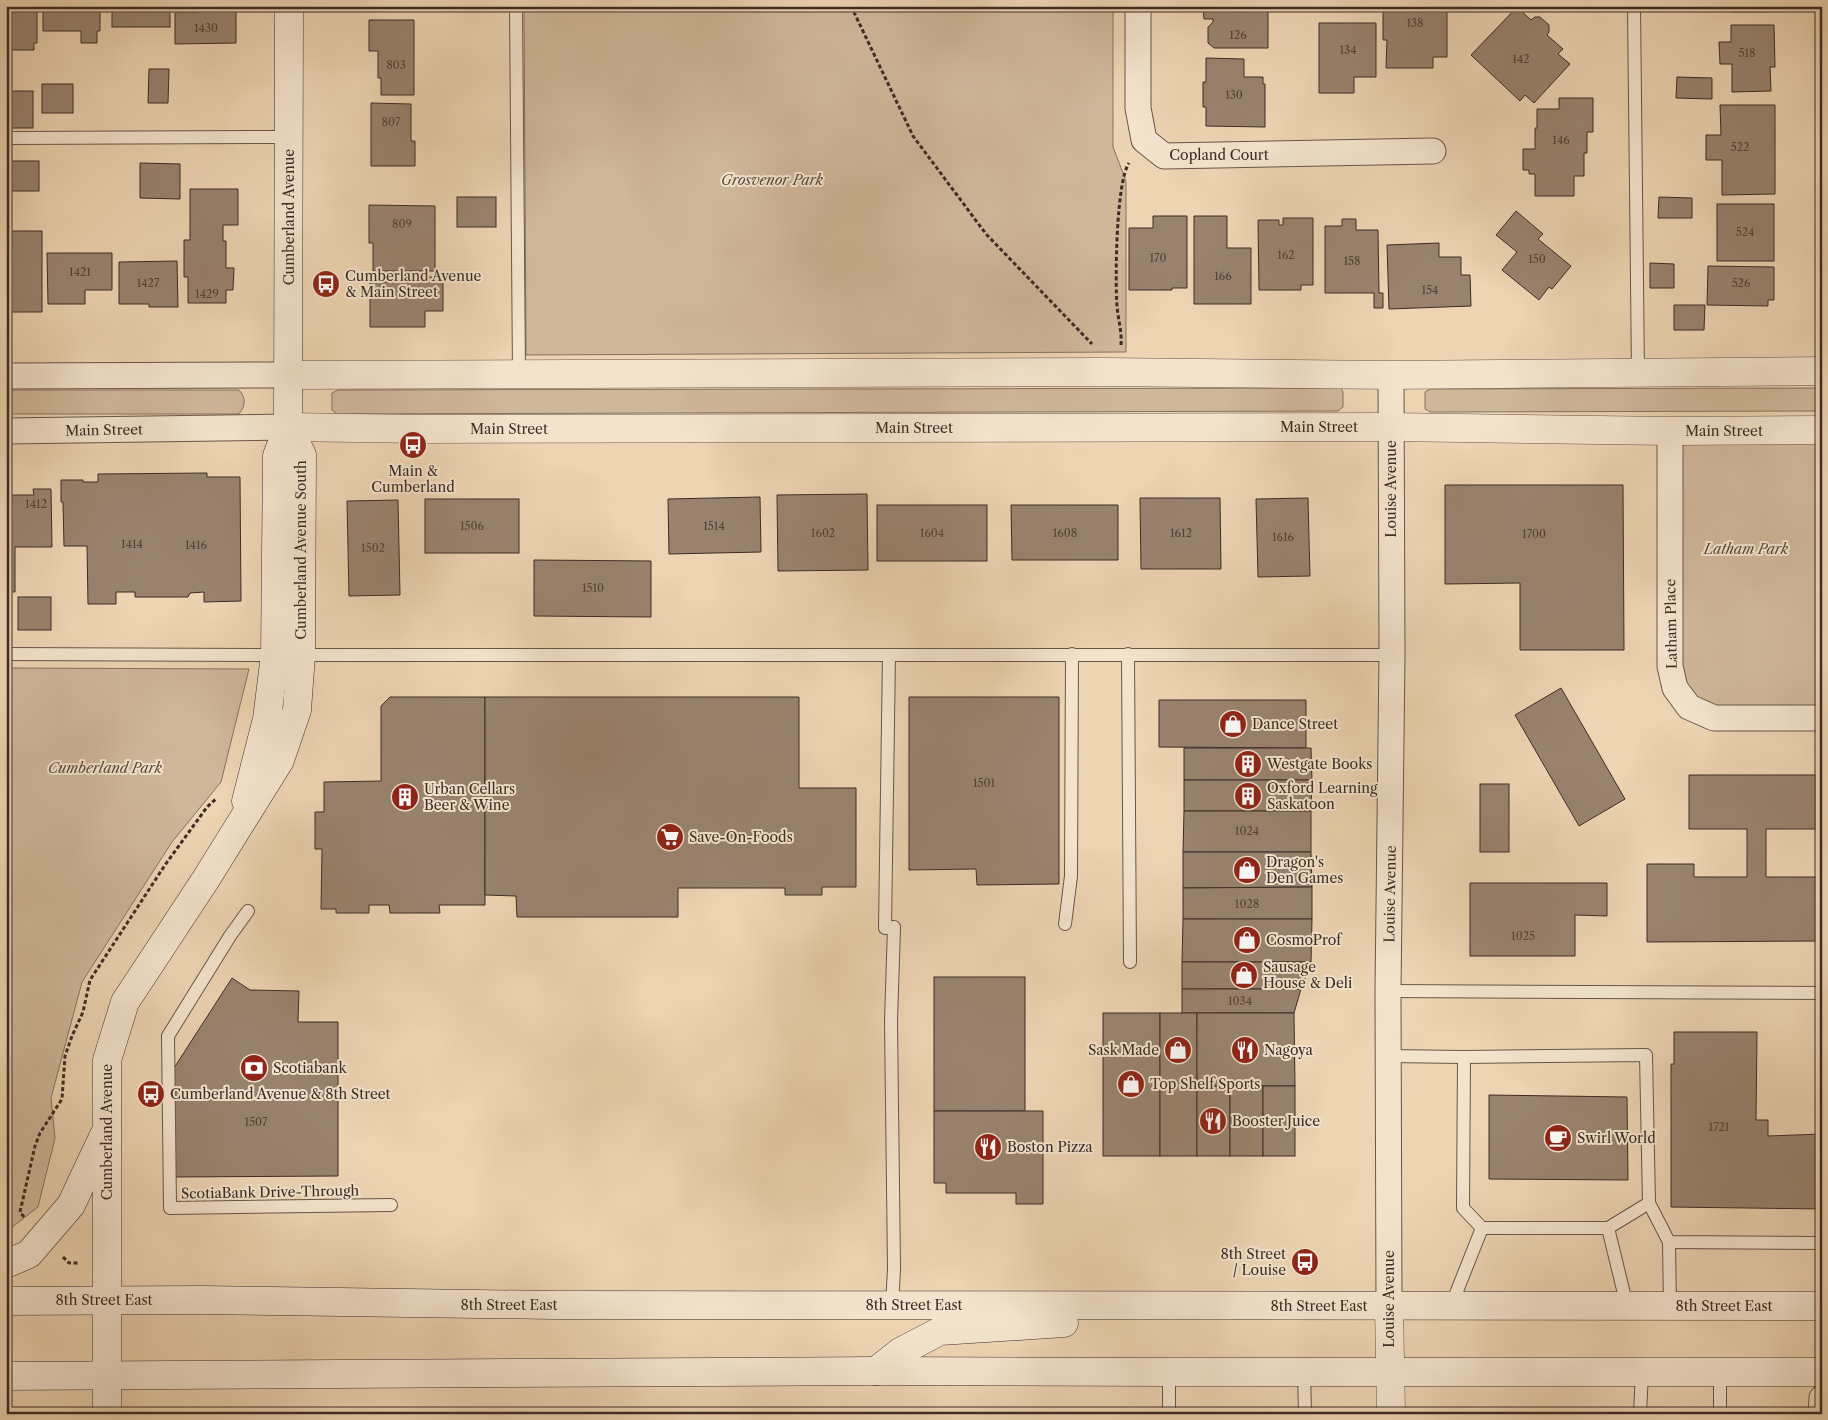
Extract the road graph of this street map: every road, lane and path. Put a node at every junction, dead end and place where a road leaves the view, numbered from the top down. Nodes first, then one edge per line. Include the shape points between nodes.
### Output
1 (289, 6) edge
2 (516, 6) edge
3 (851, 6) edge
4 (1138, 6) edge
5 (1634, 6) edge
6 (289, 137) junction
7 (6, 138) edge
8 (1434, 152) dead end
9 (1125, 169) dead end
10 (1121, 348) dead end
11 (1097, 349) dead end
12 (1822, 371) edge
13 (1638, 372) junction
14 (519, 374) junction
15 (1391, 375) junction
16 (6, 376) edge
17 (288, 376) junction
18 (288, 427) junction
19 (1391, 427) junction
20 (1822, 430) edge
21 (6, 431) edge
22 (1670, 431) junction
23 (6, 654) edge
24 (1072, 654) junction
25 (1128, 654) junction
26 (288, 655) junction
27 (889, 655) junction
28 (1392, 655) junction
29 (1822, 718) edge
30 (240, 826) joint
31 (248, 911) dead end
32 (1065, 924) dead end
33 (1130, 962) dead end
34 (1388, 991) junction
35 (1822, 993) edge
36 (1388, 1056) junction
37 (1464, 1057) junction
38 (106, 1130) junction
39 (1649, 1203) junction
40 (391, 1205) dead end
41 (1482, 1228) junction
42 (1608, 1228) junction
43 (1669, 1242) junction
44 (1822, 1243) edge
45 (6, 1264) edge
46 (6, 1301) edge
47 (106, 1301) junction
48 (892, 1306) junction
49 (1134, 1306) junction
50 (1389, 1306) junction
51 (1451, 1306) junction
52 (1627, 1306) junction
53 (1670, 1306) junction
54 (1822, 1306) edge
55 (876, 1371) junction
56 (1169, 1372) junction
57 (1304, 1372) junction
58 (1389, 1372) junction
59 (1642, 1372) junction
60 (1720, 1372) junction
61 (1822, 1372) edge
62 (6, 1376) edge
63 (107, 1376) junction
64 (1822, 1398) edge
65 (107, 1414) edge
66 (1169, 1414) edge
67 (1305, 1414) edge
68 (1391, 1414) edge
69 (1640, 1414) edge
70 (1720, 1414) edge
71 (1822, 1414) edge

1 - 6 main road, Cumberland Avenue
2 - 14 lane
3 - 11 path via 913,136 986,234
4 - 8 street, Copland Court via 1138,108 1144,140 1164,156
5 - 13 lane
6 - 7 lane
6 - 17 main road, Cumberland Avenue
9 - 10 path via 1117,245
12 - 13 main road
13 - 15 main road
14 - 15 main road via 1104,372
14 - 17 main road
15 - 19 street, Louise Avenue
16 - 17 street
17 - 18 main road, Cumberland Avenue
18 - 19 main road, Main Street
18 - 21 street, Main Street
18 - 26 main road, Cumberland Avenue South via 277,456
19 - 22 main road, Main Street
19 - 28 street, Louise Avenue
20 - 22 main road, Main Street
22 - 29 street, Latham Place via 1670,666 1675,688 1689,707 1714,718
23 - 26 lane
24 - 25 lane
24 - 27 lane
24 - 32 lane via 1071,876
25 - 28 lane
25 - 33 lane
26 - 27 lane
26 - 30 main road, Cumberland Avenue South via 267,718
27 - 48 lane via 885,928 894,927 891,1021
28 - 34 street, Louise Avenue
30 - 38 main road, Cumberland Avenue via 125,1002 106,1060
31 - 40 lane, ScotiaBank Drive-Through via 168,1036 170,1208
34 - 35 lane
34 - 36 street, Louise Avenue
36 - 37 lane
36 - 50 street, Louise Avenue
37 - 39 lane via 1646,1056
37 - 41 lane via 1463,1208
38 - 45 main road via 71,1205 29,1254
38 - 47 main road, Cumberland Avenue
39 - 42 lane
39 - 43 lane
41 - 42 lane
41 - 51 lane
42 - 52 lane
43 - 44 lane
43 - 53 lane
46 - 47 main road, 8th Street East
47 - 48 main road, 8th Street East
47 - 63 main road, Cumberland Avenue
48 - 49 main road, 8th Street East
49 - 50 main road, 8th Street East
49 - 55 main road via 1072,1322 940,1331 900,1352
50 - 51 main road, 8th Street East
50 - 58 main road, Louise Avenue
51 - 52 main road, 8th Street East
52 - 53 main road, 8th Street East
53 - 54 main road, 8th Street East
55 - 56 main road
55 - 63 main road
56 - 57 main road
56 - 66 lane
57 - 58 main road
57 - 67 lane
58 - 59 main road
58 - 68 main road, Louise Avenue
59 - 60 main road
59 - 69 lane
60 - 61 main road
60 - 70 lane
62 - 63 main road
63 - 65 main road, Cumberland Avenue
64 - 71 street

